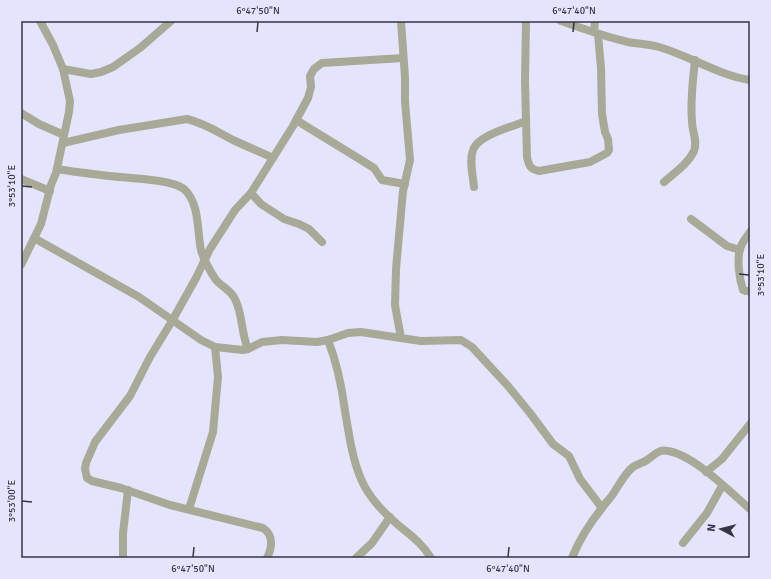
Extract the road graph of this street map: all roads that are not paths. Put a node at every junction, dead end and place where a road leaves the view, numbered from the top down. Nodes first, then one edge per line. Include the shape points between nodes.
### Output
1 (40, 21) edge
2 (171, 21) edge
3 (400, 21) edge
4 (526, 21) edge
5 (562, 21) edge
6 (595, 21) edge
7 (596, 33) junction
8 (403, 58) junction
9 (695, 60) junction
10 (63, 69) junction
11 (750, 80) edge
12 (21, 113) edge
13 (296, 120) junction
14 (526, 121) junction
15 (63, 139) junction
16 (273, 158) junction
17 (58, 169) junction
18 (21, 179) edge
19 (664, 182) dead end
20 (404, 184) junction
21 (474, 187) dead end
22 (50, 191) junction
23 (251, 193) junction
24 (691, 219) dead end
25 (750, 232) edge
26 (34, 238) junction
27 (322, 242) dead end
28 (740, 250) junction
29 (205, 260) junction
30 (21, 265) edge
31 (750, 291) edge
32 (172, 321) junction
33 (401, 338) junction
34 (328, 340) junction
35 (215, 347) junction
36 (248, 349) junction
37 (750, 424) edge
38 (706, 472) junction
39 (722, 486) junction
40 (128, 490) junction
41 (602, 508) junction
42 (189, 509) junction
43 (750, 509) edge
44 (390, 517) junction
45 (683, 542) dead end
46 (123, 558) edge
47 (267, 558) edge
48 (356, 558) edge
49 (431, 558) edge
50 (572, 558) edge

1 - 10 street
2 - 10 street via 140,48 107,70 91,74
3 - 8 street
4 - 14 street
5 - 7 street
6 - 7 street
7 - 9 street via 635,44 657,46
7 - 14 street via 601,68 602,114 608,139 607,153 579,165 532,170 527,157
8 - 13 street via 322,64 314,69 310,76 308,98
8 - 20 street via 410,160
9 - 11 street via 734,77
9 - 19 street via 692,122 695,146 685,164
10 - 15 street via 70,101
12 - 15 street
13 - 16 street
13 - 20 street via 374,168 382,180
14 - 21 street via 493,134 475,145 472,155
15 - 16 street via 187,119 208,126
15 - 17 street
16 - 23 street
17 - 22 street
17 - 29 street via 159,182 184,189 198,219 201,250
18 - 22 street
20 - 33 street via 395,305
22 - 26 street via 41,224
23 - 27 street via 261,204 284,219 309,229
23 - 29 street via 232,214
24 - 28 street via 727,246
25 - 28 street
26 - 30 street
26 - 32 street via 139,298
28 - 31 street via 741,285 743,290
29 - 32 street
29 - 36 street via 217,280 235,299
32 - 35 street
32 - 40 street via 130,396 94,442 86,462 87,478
33 - 34 street via 361,332
33 - 41 street via 421,341 461,340 472,347 508,386 553,444 569,456 580,479
34 - 36 street via 268,341
34 - 44 street via 336,366 349,438 361,479 371,496
35 - 36 street
35 - 42 street via 218,377 213,432
37 - 38 street via 722,459
38 - 39 street
38 - 41 street via 693,461 672,452 655,452 634,467
39 - 43 street
39 - 45 street via 707,513
40 - 42 street
40 - 46 street
41 - 50 street via 575,549
42 - 47 street via 258,526 266,531 272,545
44 - 48 street via 372,543
44 - 49 street via 416,538

